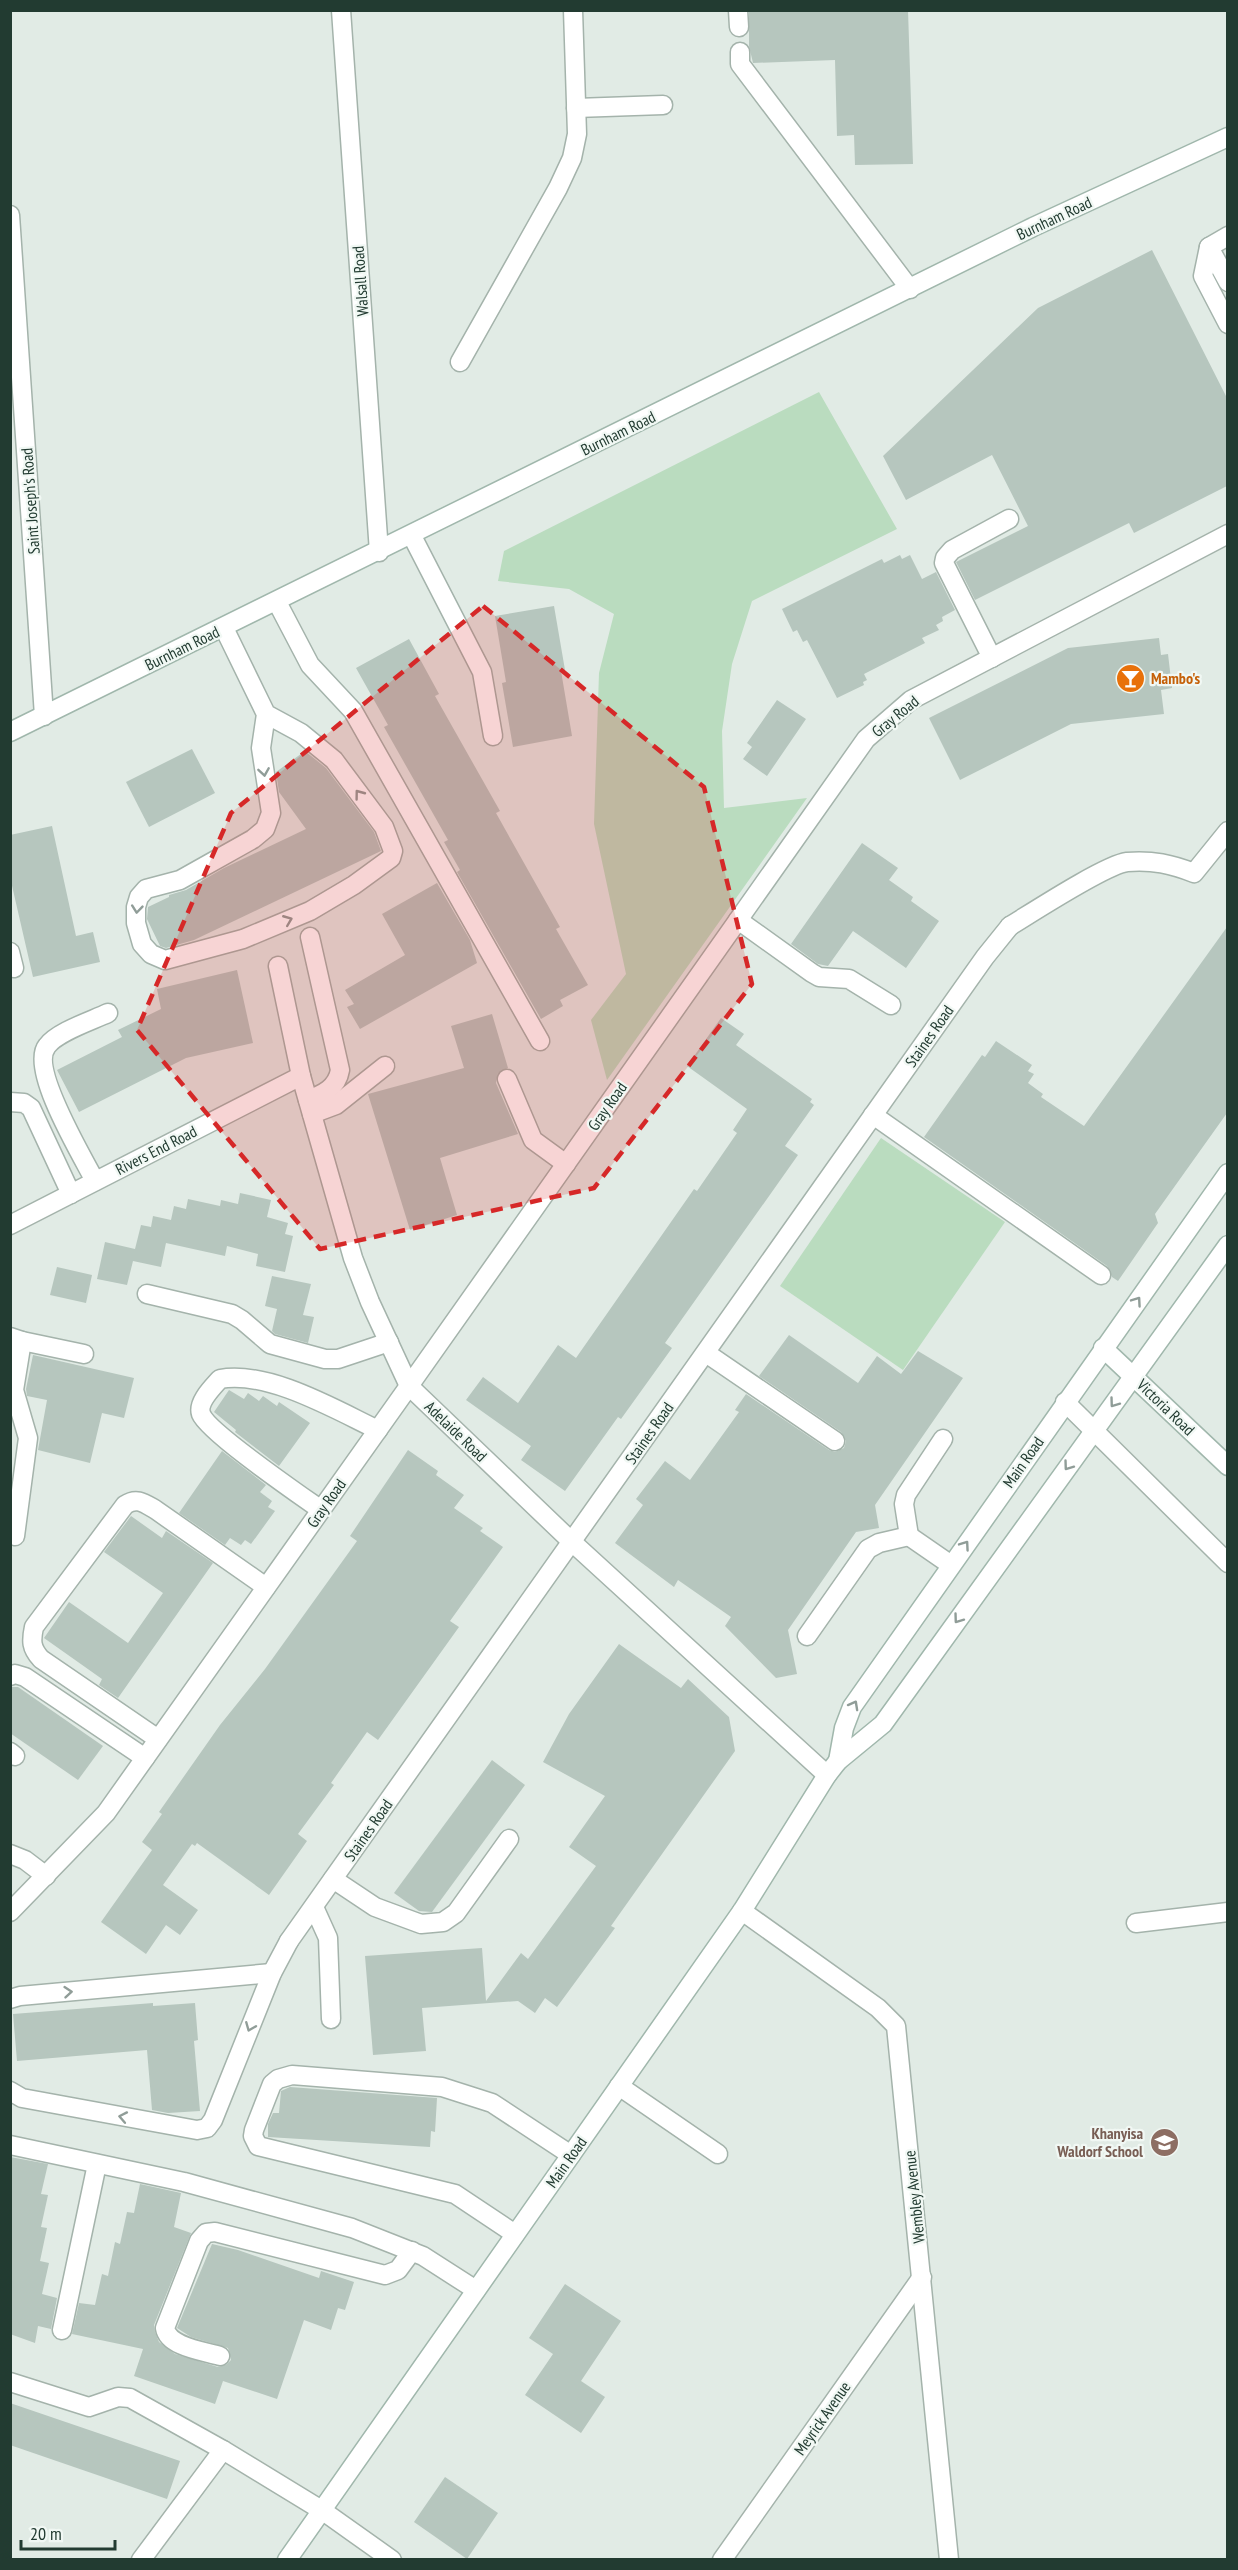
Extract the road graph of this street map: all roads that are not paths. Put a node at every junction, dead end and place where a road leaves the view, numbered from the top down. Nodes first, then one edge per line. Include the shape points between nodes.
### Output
1 (341, 10) edge
2 (573, 10) edge
3 (740, 52) dead end
4 (663, 105) dead end
5 (576, 108) junction
6 (1227, 137) edge
7 (10, 215) edge
8 (1227, 236) edge
9 (1209, 247) junction
10 (1227, 282) edge
11 (910, 289) junction
12 (1227, 324) edge
13 (460, 362) dead end
14 (1009, 519) dead end
15 (1227, 534) edge
16 (412, 536) junction
17 (379, 552) junction
18 (277, 602) junction
19 (224, 628) junction
20 (992, 658) junction
21 (266, 714) junction
22 (44, 716) junction
23 (10, 732) edge
24 (493, 736) dead end
25 (1227, 831) edge
26 (738, 920) junction
27 (310, 937) dead end
28 (278, 966) dead end
29 (891, 1005) dead end
30 (108, 1013) dead end
31 (540, 1041) dead end
32 (386, 1066) dead end
33 (301, 1076) junction
34 (507, 1079) dead end
35 (10, 1102) edge
36 (310, 1107) junction
37 (873, 1115) junction
38 (566, 1164) junction
39 (1227, 1173) edge
40 (95, 1182) junction
41 (71, 1194) junction
42 (10, 1225) edge
43 (1227, 1245) edge
44 (1101, 1275) dead end
45 (147, 1294) dead end
46 (16, 1339) edge
47 (389, 1342) junction
48 (1103, 1348) junction
49 (706, 1353) junction
50 (84, 1354) dead end
51 (1134, 1376) junction
52 (409, 1386) junction
53 (1065, 1402) junction
54 (1095, 1429) junction
55 (378, 1430) junction
56 (944, 1439) dead end
57 (835, 1441) dead end
58 (1227, 1466) edge
59 (321, 1510) junction
60 (15, 1536) dead end
61 (909, 1536) junction
62 (572, 1542) junction
63 (1227, 1563) edge
64 (951, 1565) junction
65 (266, 1587) junction
66 (807, 1636) dead end
67 (10, 1676) edge
68 (158, 1739) junction
69 (145, 1758) junction
70 (832, 1768) junction
71 (509, 1839) dead end
72 (10, 1854) edge
73 (46, 1876) junction
74 (333, 1879) junction
75 (314, 1907) junction
76 (742, 1911) junction
77 (10, 1912) edge
78 (1227, 1912) edge
79 (1136, 1923) dead end
80 (272, 1973) junction
81 (10, 1999) edge
82 (331, 2019) dead end
83 (619, 2086) junction
84 (10, 2091) edge
85 (10, 2145) edge
86 (718, 2154) dead end
87 (571, 2155) junction
88 (97, 2163) junction
89 (515, 2234) junction
90 (412, 2251) junction
91 (922, 2277) junction
92 (476, 2290) junction
93 (62, 2330) dead end
94 (220, 2356) dead end
95 (10, 2382) edge
96 (223, 2450) junction
97 (323, 2511) junction
98 (141, 2559) edge
99 (287, 2559) edge
100 (392, 2559) edge
101 (722, 2559) edge
102 (949, 2559) edge

1 - 17 street, Walsall Road
2 - 5 street
3 - 11 street via 740,64
4 - 5 street
5 - 13 street via 577,134 568,170
6 - 11 street, Burnham Road
7 - 22 street, Saint Joseph's Road
8 - 9 street
9 - 10 street
9 - 12 street via 1203,276
11 - 16 street, Burnham Road
14 - 20 street via 952,550 944,563
15 - 20 street, Gray Road
16 - 17 street, Burnham Road
16 - 24 street via 483,672
17 - 18 street, Burnham Road
18 - 19 street, Burnham Road
18 - 31 street via 310,665 353,711
19 - 21 street
19 - 22 street, Burnham Road
20 - 26 street, Gray Road via 911,700 866,739
21 -> 21 street via 261,748 271,813 265,829 180,880 146,889 136,907 136,923 142,944 151,954 165,960 243,939 310,911 390,858 392,844 384,827 334,760 301,733
22 - 23 street, Burnham Road
25 - 37 street, Staines Road via 1194,873 1165,862 1125,862 1010,926
26 - 29 street via 812,974 849,979
26 - 38 street, Gray Road
27 - 36 street via 340,1070 332,1087
28 - 33 street, Adelaide Road
30 - 40 street via 54,1038 41,1057 46,1083
32 - 36 street via 336,1105
33 - 36 street, Adelaide Road
33 - 40 street, Rivers End Road
34 - 38 street via 533,1140
35 - 41 street via 31,1108
36 - 47 street, Adelaide Road via 353,1258
37 - 44 street
37 - 49 street, Staines Road
38 - 52 street, Gray Road
48 -> 39 street, Main Road
40 - 41 street, Rivers End Road
41 - 42 street, Rivers End Road
43 - 51 street, Main Road
45 - 47 street via 232,1314 270,1344 325,1359 338,1359
46 - 50 street
46 - 60 street via 14,1390 28,1438
47 - 52 street, Adelaide Road
48 - 51 street, Victoria Road
48 - 53 street, Main Road
49 - 57 street
49 - 62 street, Staines Road
51 -> 54 street, Main Road
51 - 58 street, Victoria Road
52 - 55 street, Gray Road
52 - 62 street, Adelaide Road
53 - 54 street
64 -> 53 street, Main Road
54 - 63 street
54 -> 70 street, Main Road via 883,1724
55 - 59 street, Gray Road
55 - 59 street via 301,1393 235,1377 220,1379 201,1405 200,1413 213,1427
56 - 61 street via 906,1495
59 - 65 street, Gray Road
61 - 64 street
61 - 66 street via 868,1549
62 - 70 street, Adelaide Road
62 - 74 street, Staines Road
70 -> 64 street, Main Road via 852,1707
65 - 68 street, Gray Road
65 - 68 street via 156,1510 132,1500 124,1505 34,1627 33,1650 40,1659
67 - 69 street via 25,1677
68 - 69 street, Gray Road
69 - 73 street, Gray Road via 106,1813
70 - 76 street, Main Road
71 - 74 street via 456,1913 443,1922 421,1924 375,1907
72 - 73 street
73 - 77 street, Gray Road
74 - 75 street, Staines Road
75 - 80 street, Staines Road
75 - 82 street via 328,1938
76 - 83 street, Main Road
76 - 91 street, Wembley Avenue via 894,2021
78 - 79 street
81 -> 80 street
80 -> 84 street, Staines Road via 207,2128 196,2130 22,2098
83 - 86 street
83 - 87 street, Main Road
85 - 88 street
87 - 89 street, Main Road
87 - 89 street via 492,2103 439,2086 292,2076 272,2084 254,2130 258,2146 455,2194
88 - 90 street via 184,2182 341,2225
88 - 93 street
89 - 92 street, Main Road
90 - 92 street
90 - 94 street via 398,2270 384,2275 215,2232 206,2234 199,2241 165,2328 175,2341
91 - 101 street, Meyrick Avenue
91 - 102 street, Wembley Avenue
92 - 97 street, Main Road
95 - 96 street via 89,2408 118,2397 130,2398
96 - 97 street
96 - 98 street
97 - 99 street, Main Road
97 - 100 street

